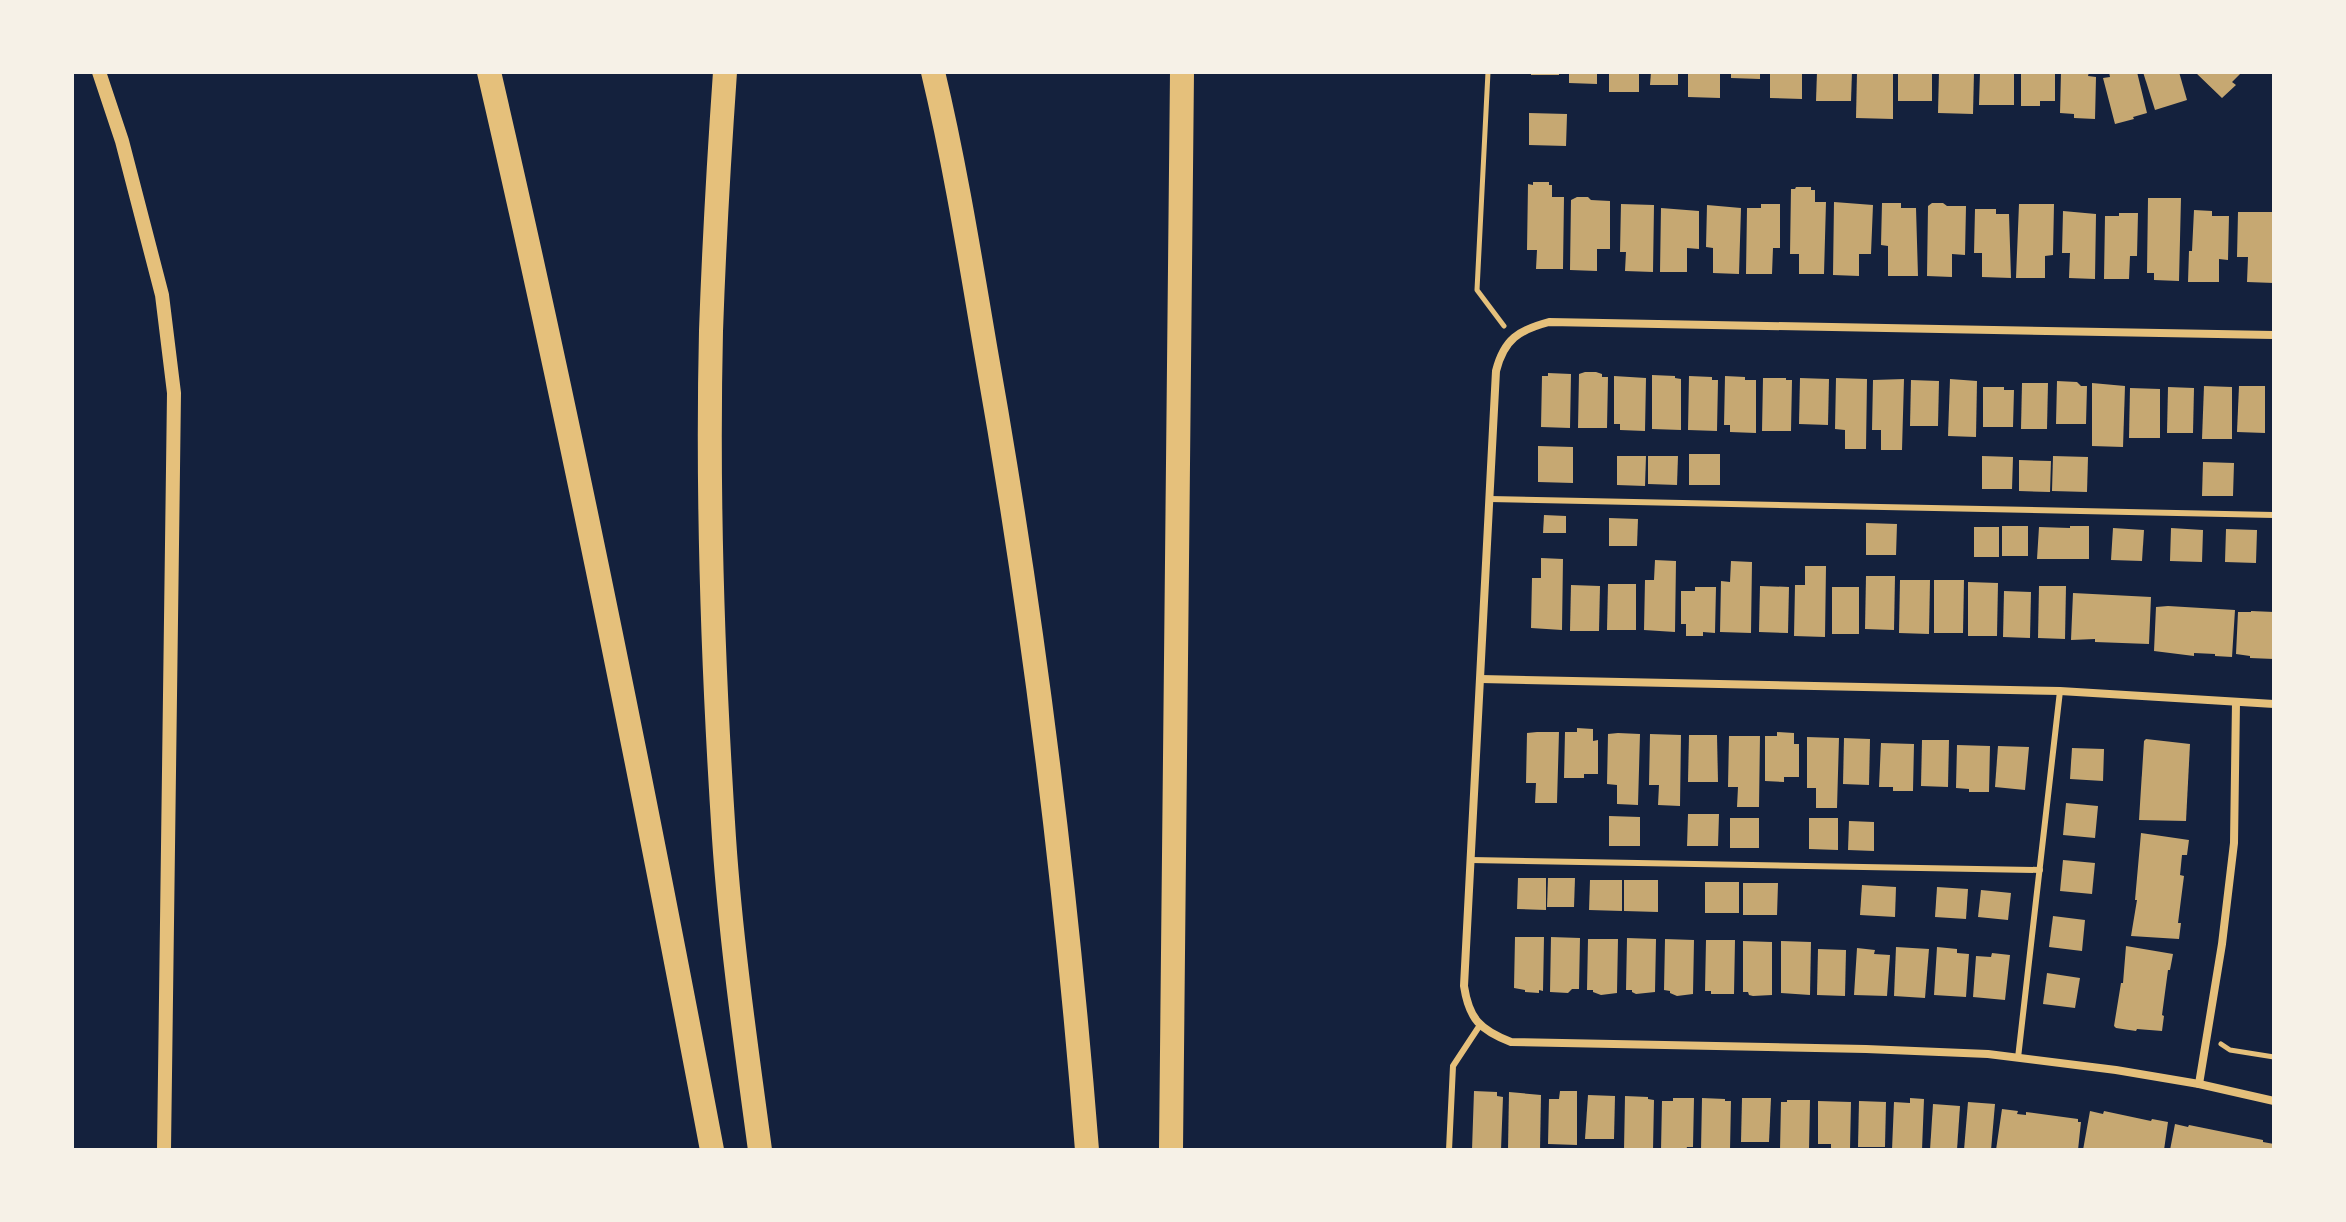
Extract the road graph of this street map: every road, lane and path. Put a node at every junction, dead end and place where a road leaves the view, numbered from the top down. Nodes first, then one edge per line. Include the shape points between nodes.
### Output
1 (99, 72) edge
2 (489, 72) edge
3 (725, 72) edge
4 (933, 72) edge
5 (1182, 72) edge
6 (1488, 72) edge
7 (2274, 335) edge
8 (1513, 338) junction
9 (1490, 499) junction
10 (2274, 515) edge
11 (1481, 679) junction
12 (2060, 691) junction
13 (2236, 702) junction
14 (2274, 704) edge
15 (1471, 860) junction
16 (2040, 870) junction
17 (1480, 1025) junction
18 (2207, 1034) junction
19 (2274, 1057) edge
20 (2018, 1058) junction
21 (2199, 1084) junction
22 (2274, 1101) edge
23 (164, 1150) edge
24 (712, 1150) edge
25 (760, 1150) edge
26 (1087, 1150) edge
27 (1171, 1150) edge
28 (1449, 1150) edge

1 - 23 street via 162,295 174,393
2 - 24 highway via 618,672
3 - 25 highway via 711,332 716,669 724,840
4 - 26 highway via 1021,572 1060,869
5 - 27 highway
6 - 8 path via 1477,290
7 - 8 street via 1549,322
8 - 9 street via 1496,371
9 - 10 lane
9 - 11 street
11 - 12 street
11 - 15 street
12 - 13 street
12 - 16 lane
13 - 14 street
13 - 18 street via 2236,826
15 - 16 lane
15 - 17 street via 1464,986
16 - 20 lane
17 - 20 street via 1511,1042 1866,1049
17 - 28 lane via 1453,1066
18 - 19 path via 2230,1050
18 - 21 street
20 - 21 street
21 - 22 street

